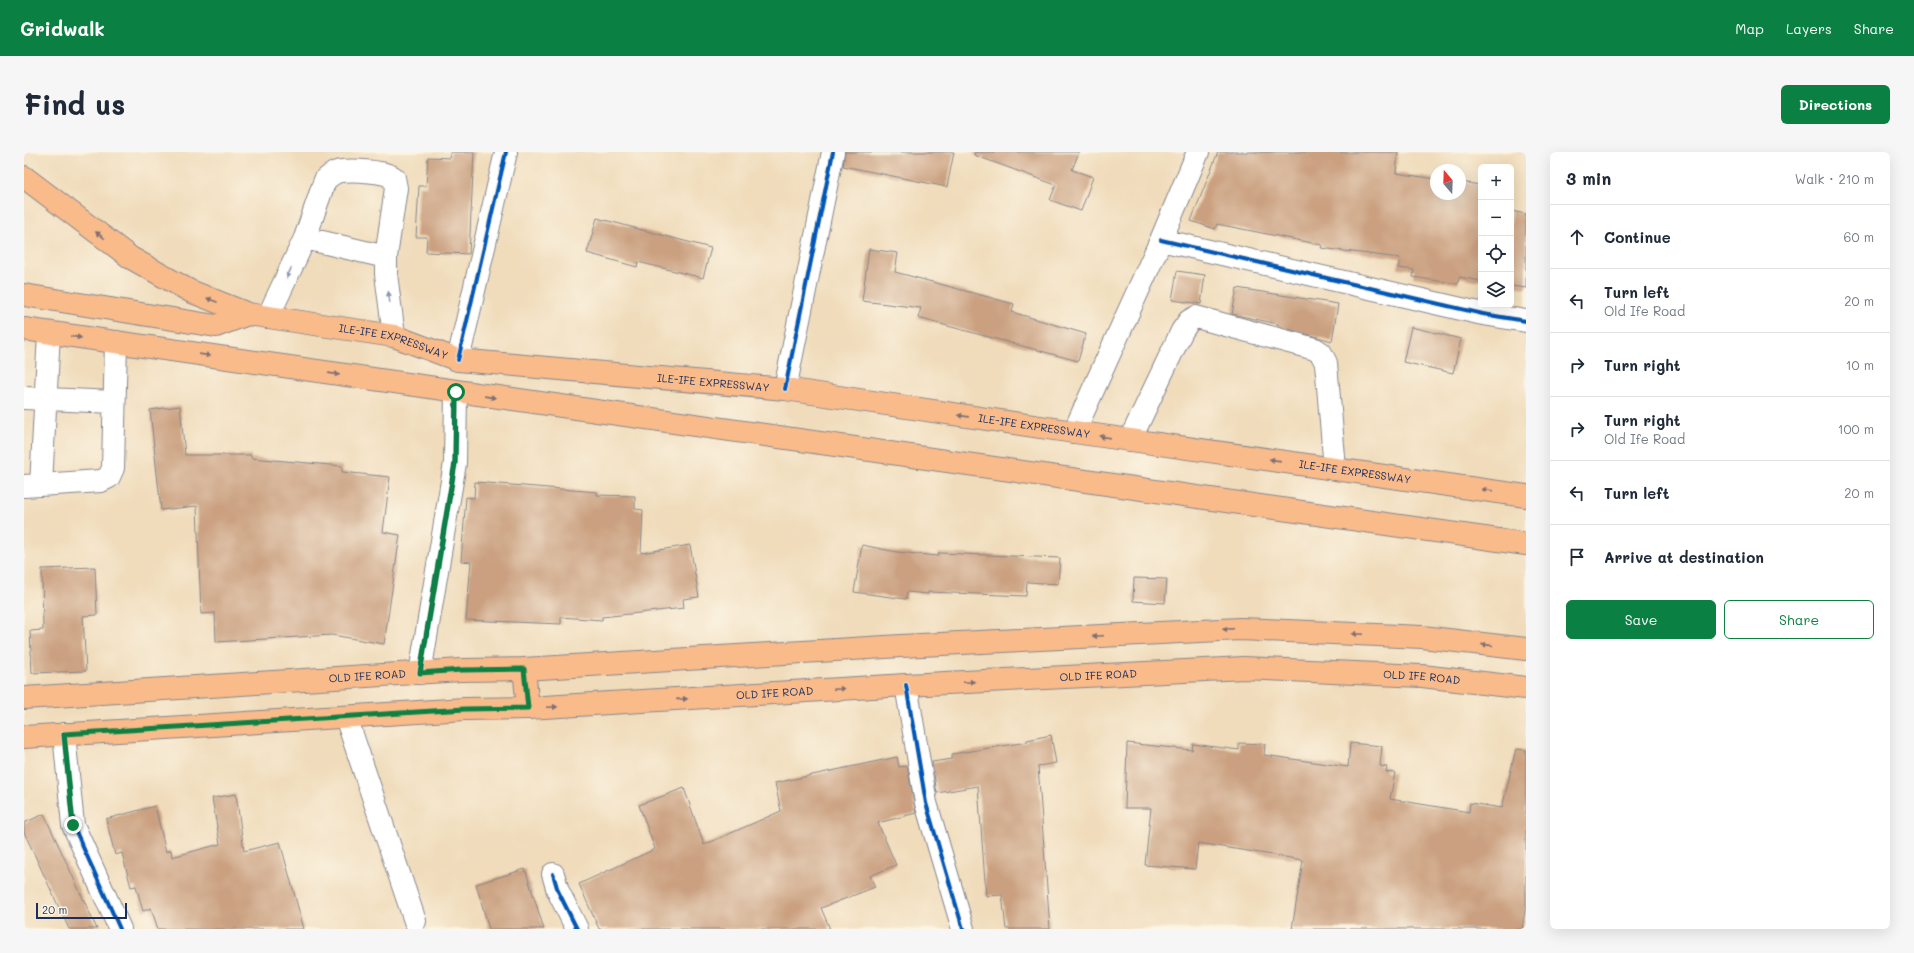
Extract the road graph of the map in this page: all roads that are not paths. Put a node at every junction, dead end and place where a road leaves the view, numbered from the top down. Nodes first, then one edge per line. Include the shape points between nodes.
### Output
1 (506, 152) edge
2 (833, 152) edge
3 (1198, 152) edge
4 (24, 177) edge
5 (305, 238) junction
6 (1161, 240) junction
7 (386, 257) junction
8 (24, 295) edge
9 (258, 315) junction
10 (1526, 321) edge
11 (24, 329) edge
12 (49, 333) junction
13 (394, 336) junction
14 (116, 342) junction
15 (458, 360) junction
16 (785, 389) junction
17 (456, 392) junction
18 (24, 398) edge
19 (45, 399) junction
20 (114, 402) junction
21 (1074, 432) junction
22 (1130, 440) junction
23 (1335, 469) junction
24 (32, 486) edge
25 (1526, 496) edge
26 (1526, 544) edge
27 (1526, 649) edge
28 (524, 669) junction
29 (420, 673) junction
30 (906, 685) junction
31 (1526, 688) edge
32 (24, 698) edge
33 (528, 708) junction
34 (346, 716) junction
35 (64, 734) junction
36 (24, 737) edge
37 (553, 874) dead end
38 (415, 921) dead end
39 (120, 929) edge
40 (577, 929) edge
41 (963, 929) edge

1 - 15 street
2 - 16 street
3 - 6 street
9 -> 4 main road via 190,291 131,258
5 - 7 street
5 - 7 street via 325,180 331,174 341,171 386,173 394,178 396,188
5 -> 9 street
6 - 10 street via 1483,314
6 - 21 street
13 -> 7 street
8 - 9 main road, ILE-IFE EXPRESSWAY via 216,326
9 - 13 main road, ILE-IFE EXPRESSWAY
11 - 12 main road
12 -> 14 main road
12 - 19 street
13 - 15 main road, ILE-IFE EXPRESSWAY
14 -> 17 main road
14 - 20 street
15 - 16 main road, ILE-IFE EXPRESSWAY
21 -> 16 main road, ILE-IFE EXPRESSWAY
17 -> 26 main road
17 - 29 street via 455,463
18 - 19 street
19 - 20 street
19 - 24 street
20 - 24 street via 112,468 109,477 101,481
22 -> 21 main road, ILE-IFE EXPRESSWAY
23 -> 22 main road, ILE-IFE EXPRESSWAY
22 - 23 street via 1182,330 1196,317 1315,349 1321,354 1326,363
25 -> 23 main road, ILE-IFE EXPRESSWAY
27 -> 28 main road, OLD IFE ROAD via 1422,637 1240,629
28 - 29 main road, OLD IFE ROAD
28 - 33 main road
29 - 32 main road, OLD IFE ROAD
30 -> 31 main road, OLD IFE ROAD via 1244,668 1422,676
33 -> 30 main road, OLD IFE ROAD
30 - 41 street via 926,803
33 - 34 main road, OLD IFE ROAD
34 - 35 main road, OLD IFE ROAD
34 - 38 street
35 - 36 main road, OLD IFE ROAD
35 - 39 street via 73,825
37 - 40 street via 558,891

